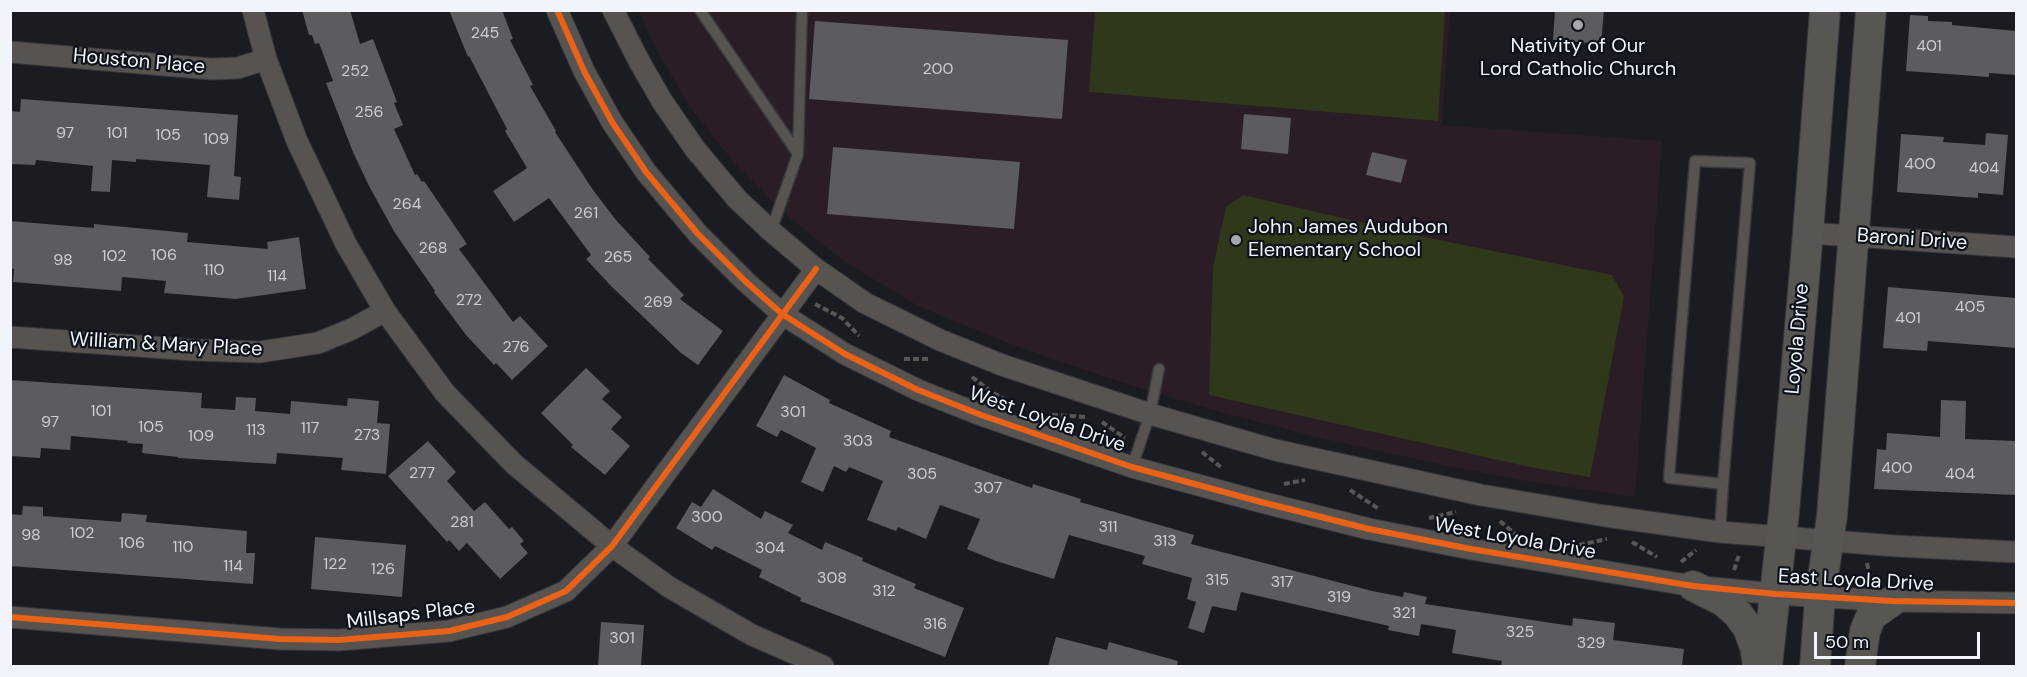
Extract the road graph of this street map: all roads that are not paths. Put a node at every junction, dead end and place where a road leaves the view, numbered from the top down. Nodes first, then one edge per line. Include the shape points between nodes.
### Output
1 (253, 10) edge
2 (557, 10) edge
3 (613, 10) edge
4 (700, 10) edge
5 (802, 10) edge
6 (1825, 10) edge
7 (1871, 10) edge
8 (10, 52) edge
9 (266, 59) junction
10 (798, 154) junction
11 (771, 231) junction
12 (1808, 233) junction
13 (1852, 236) junction
14 (2016, 247) edge
15 (816, 269) junction
16 (385, 311) junction
17 (782, 314) junction
18 (10, 337) edge
19 (1159, 369) dead end
20 (1150, 414) junction
21 (1132, 467) junction
22 (1723, 483) junction
23 (1720, 532) junction
24 (1781, 536) junction
25 (1829, 541) junction
26 (612, 546) junction
27 (2016, 552) edge
28 (1693, 586) junction
29 (1776, 594) junction
30 (1882, 594) junction
31 (1820, 597) junction
32 (2016, 603) edge
33 (10, 617) edge
34 (823, 666) edge
35 (1758, 666) edge
36 (1767, 666) edge
37 (1815, 666) edge
38 (1860, 666) edge

1 - 9 street
2 - 17 street, West Loyola Drive via 612,122 646,172 698,234
3 - 11 street, West Loyola Drive via 639,62 695,149 737,199
4 - 10 lane
5 - 10 lane
6 - 12 main road, Loyola Drive
7 - 13 main road
8 - 9 street, Houston Place via 211,69 237,68
9 - 16 street via 297,141 346,244
10 - 11 lane
11 - 15 street, West Loyola Drive
12 - 13 street, Baroni Drive
12 - 24 main road, Loyola Drive
13 - 14 street, Baroni Drive
13 - 25 main road
15 - 17 street, Millsaps Place
15 - 20 street, West Loyola Drive via 865,303 940,340
16 - 18 street, William & Mary Place via 318,344 260,352
16 - 26 street via 460,409 514,464
17 - 21 street, West Loyola Drive via 845,354 918,390 981,416
17 - 26 street, Millsaps Place
19 - 20 lane
20 - 21 lane
20 - 23 street, West Loyola Drive via 1275,450 1480,495
21 - 28 street, West Loyola Drive via 1370,529
22 - 22 lane via 1750,163 1695,161 1669,478
22 - 23 lane
23 - 24 street, West Loyola Drive
24 - 25 street, East Loyola Drive
24 - 29 main road, Loyola Drive
25 - 27 street, East Loyola Drive
25 - 31 main road
26 - 33 street, Millsaps Place via 566,591 507,617 449,631 339,640 280,639
26 - 34 street via 669,587 752,635
28 - 29 street, East Loyola Drive
28 - 35 main road via 1723,601 1738,614 1748,628
29 - 31 street, East Loyola Drive
29 - 36 main road, Loyola Drive
30 - 31 street, East Loyola Drive
30 - 32 street, East Loyola Drive
30 - 38 main road via 1865,631
31 - 37 main road

